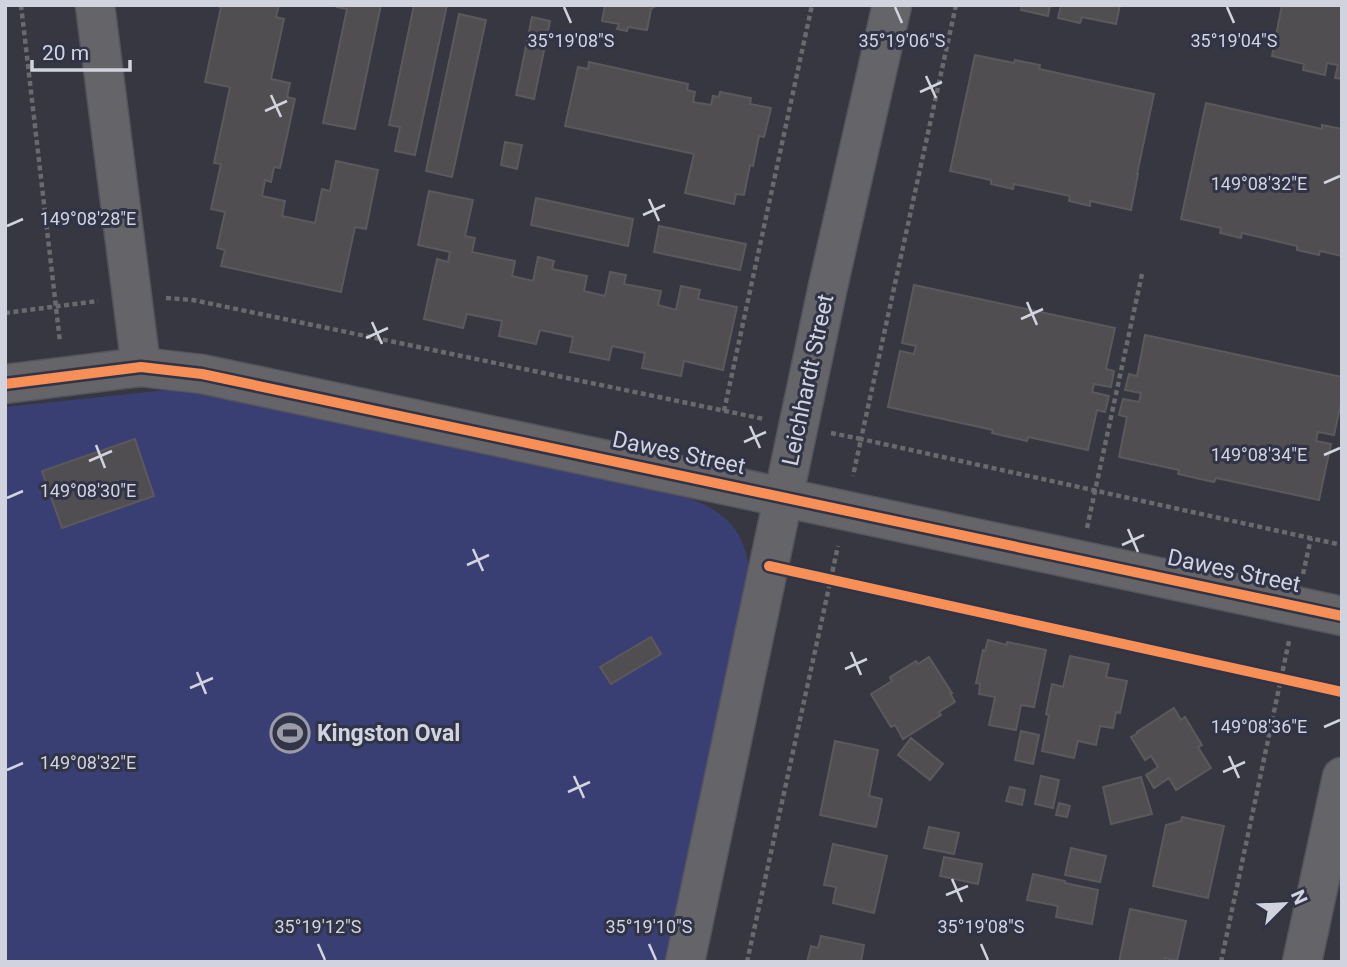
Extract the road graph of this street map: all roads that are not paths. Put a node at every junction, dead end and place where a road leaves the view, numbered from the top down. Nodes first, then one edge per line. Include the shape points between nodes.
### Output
1 (95, 5) edge
2 (892, 5) edge
3 (141, 367) junction
4 (5, 384) edge
5 (783, 496) junction
6 (1342, 616) edge
7 (1342, 776) edge
8 (685, 962) edge
9 (1303, 962) edge

1 - 3 street
2 - 5 street, Leichhardt Street
3 - 4 street, Dawes Street
3 - 5 street, Dawes Street via 202,374
5 - 6 street, Dawes Street
5 - 8 street, Leichhardt Street
7 - 9 street

